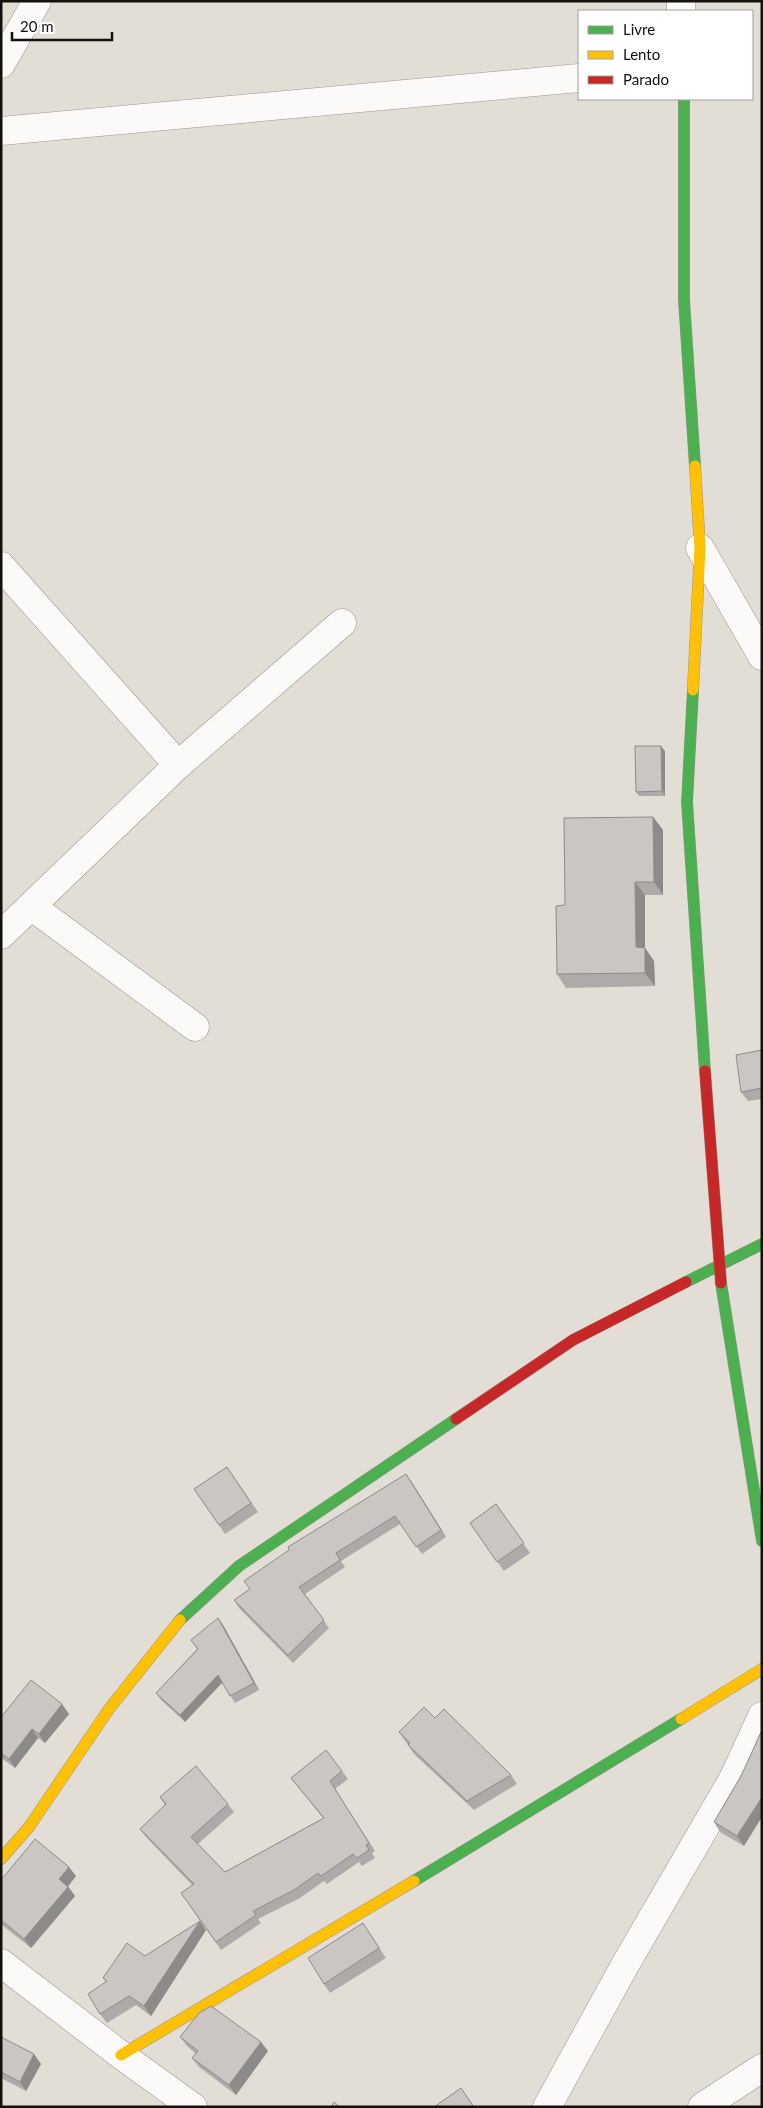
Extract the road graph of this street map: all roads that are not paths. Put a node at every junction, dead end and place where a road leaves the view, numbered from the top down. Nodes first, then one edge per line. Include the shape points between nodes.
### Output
1 (37, 1) edge
2 (1, 64) edge
3 (578, 78) edge
4 (684, 100) edge
5 (1, 131) edge
6 (700, 548) junction
7 (1, 566) edge
8 (342, 623) dead end
9 (762, 656) edge
10 (178, 765) junction
11 (30, 906) junction
12 (1, 935) edge
13 (195, 1027) dead end
14 (762, 1244) edge
15 (718, 1264) junction
16 (762, 1540) edge
17 (760, 1676) edge
18 (762, 1716) edge
19 (1, 1859) edge
20 (1, 1963) edge
21 (121, 2055) junction
22 (762, 2068) edge
23 (194, 2107) edge
24 (547, 2107) edge
25 (702, 2107) edge

1 - 2 street
3 - 5 street
4 - 6 street via 684,300
6 - 9 street
6 - 15 street via 687,802
7 - 10 street
8 - 10 street
10 - 11 street
11 - 12 street
11 - 13 street
14 - 15 street
15 - 16 street
15 - 19 street via 573,1340 239,1566 182,1617 109,1710 29,1827
17 - 21 street
18 - 24 street via 734,1779 625,1965
20 - 21 street
21 - 23 street
22 - 25 street

